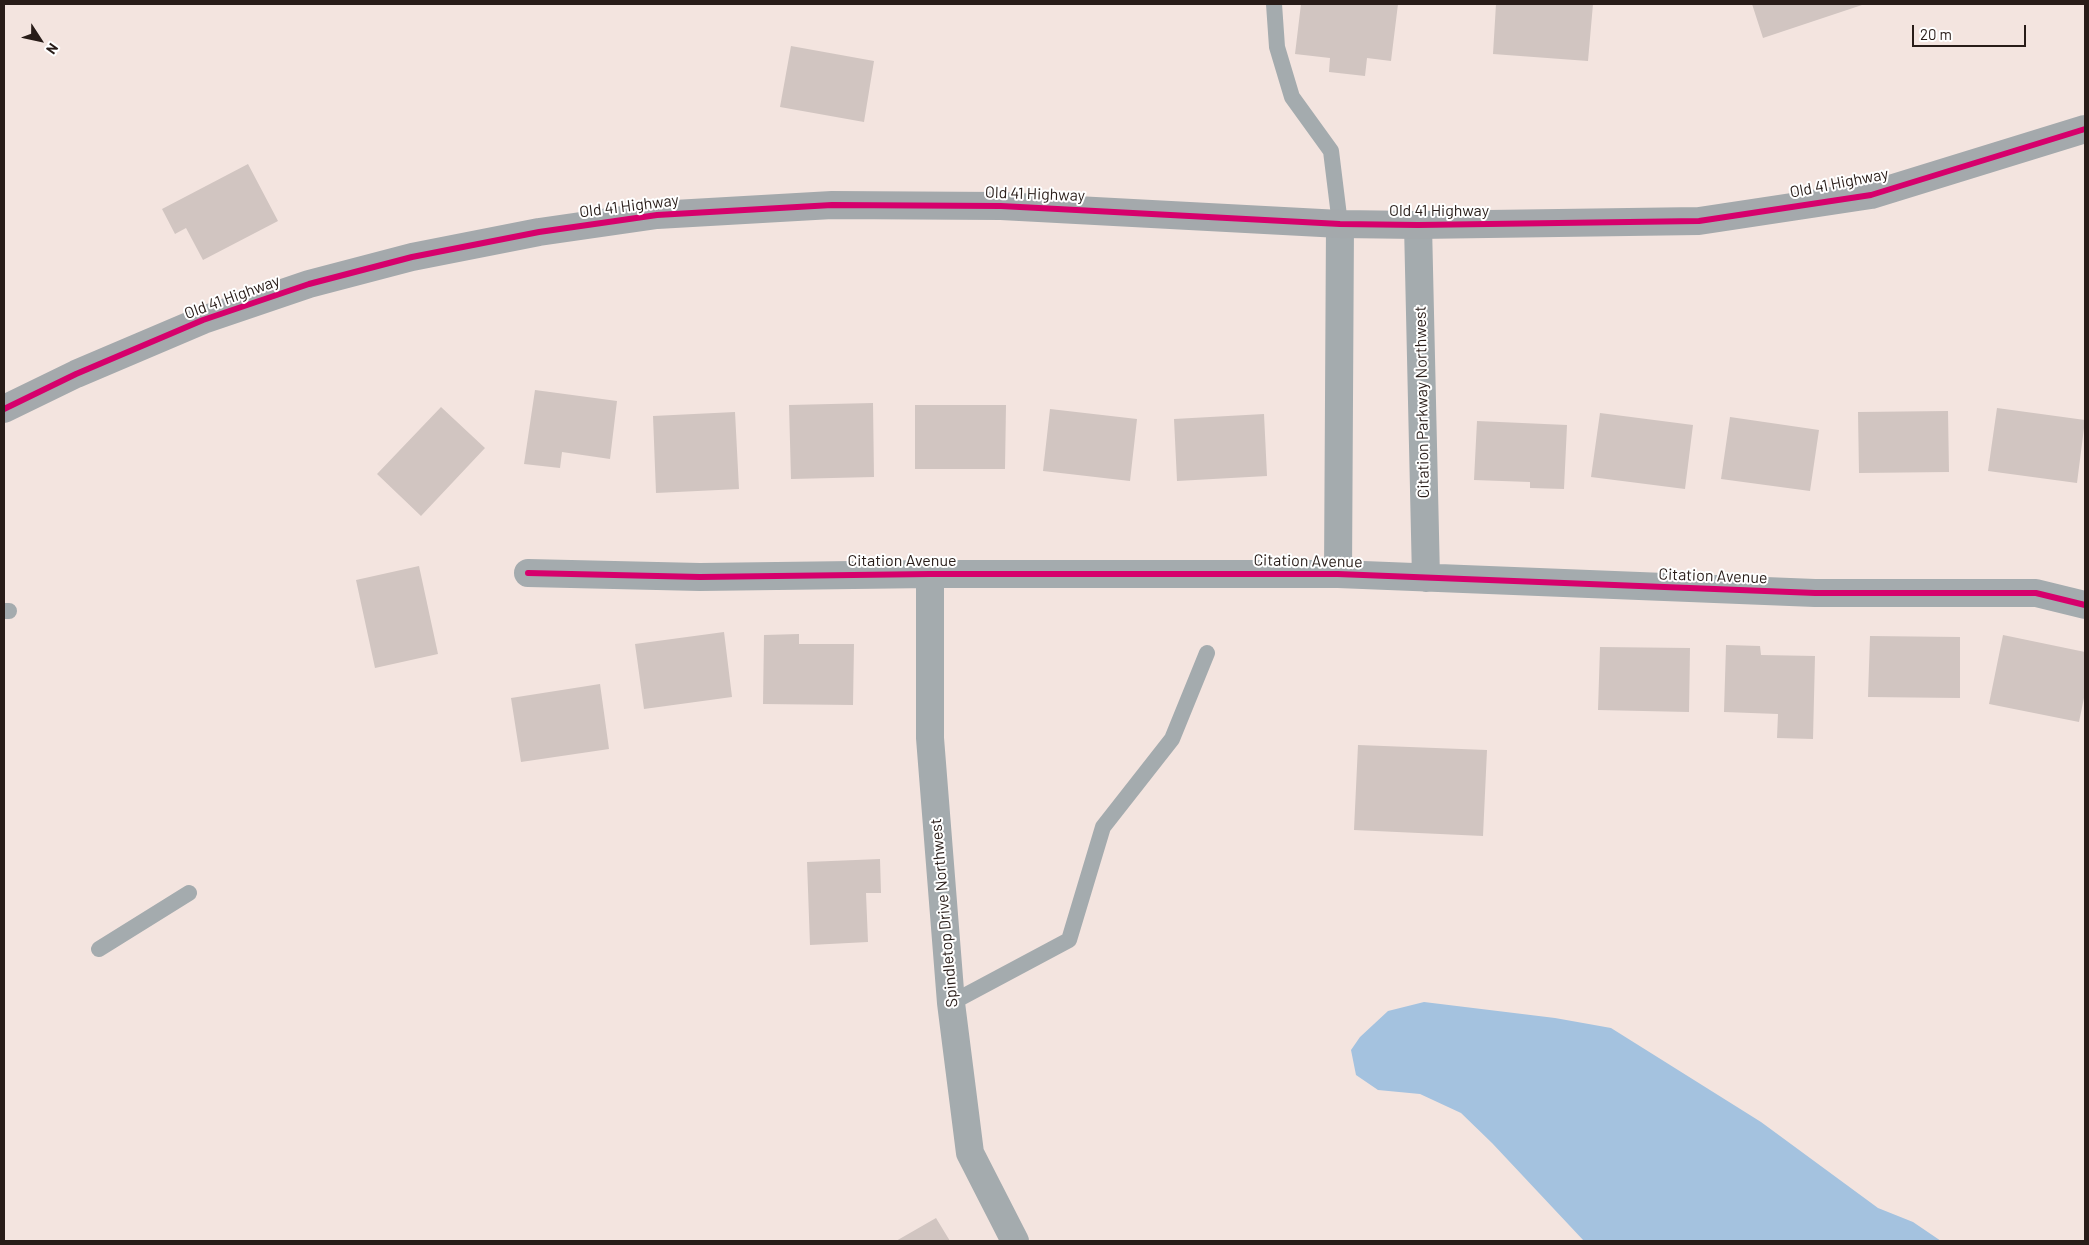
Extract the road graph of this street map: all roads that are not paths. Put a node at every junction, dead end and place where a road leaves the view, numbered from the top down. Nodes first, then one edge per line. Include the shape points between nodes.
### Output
1 (1274, 4) edge
2 (2085, 129) edge
3 (1340, 224) junction
4 (1418, 225) junction
5 (4, 409) edge
6 (528, 573) dead end
7 (930, 574) junction
8 (1338, 574) junction
9 (1426, 578) junction
10 (2085, 605) edge
11 (1207, 653) dead end
12 (189, 893) dead end
13 (98, 949) dead end
14 (951, 1003) junction
15 (1015, 1241) edge

1 - 3 lane via 1277,47 1292,97 1330,151
2 - 4 main road, Old 41 Highway via 1871,195 1708,220
3 - 4 main road, Old 41 Highway
3 - 5 main road, Old 41 Highway via 1001,206 832,205 657,215 512,237 412,257 309,284 203,320 76,374
3 - 8 street
4 - 9 street, Citation Parkway Northwest
6 - 7 street, Citation Avenue via 700,577
7 - 8 street, Citation Avenue
7 - 14 street, Spindletop Drive Northwest via 930,738
8 - 9 street, Citation Avenue
9 - 10 street, Citation Avenue via 1815,593 2036,593
11 - 14 lane via 1172,739 1103,827 1069,940
12 - 13 lane
14 - 15 street, Spindletop Drive Northwest via 970,1153

